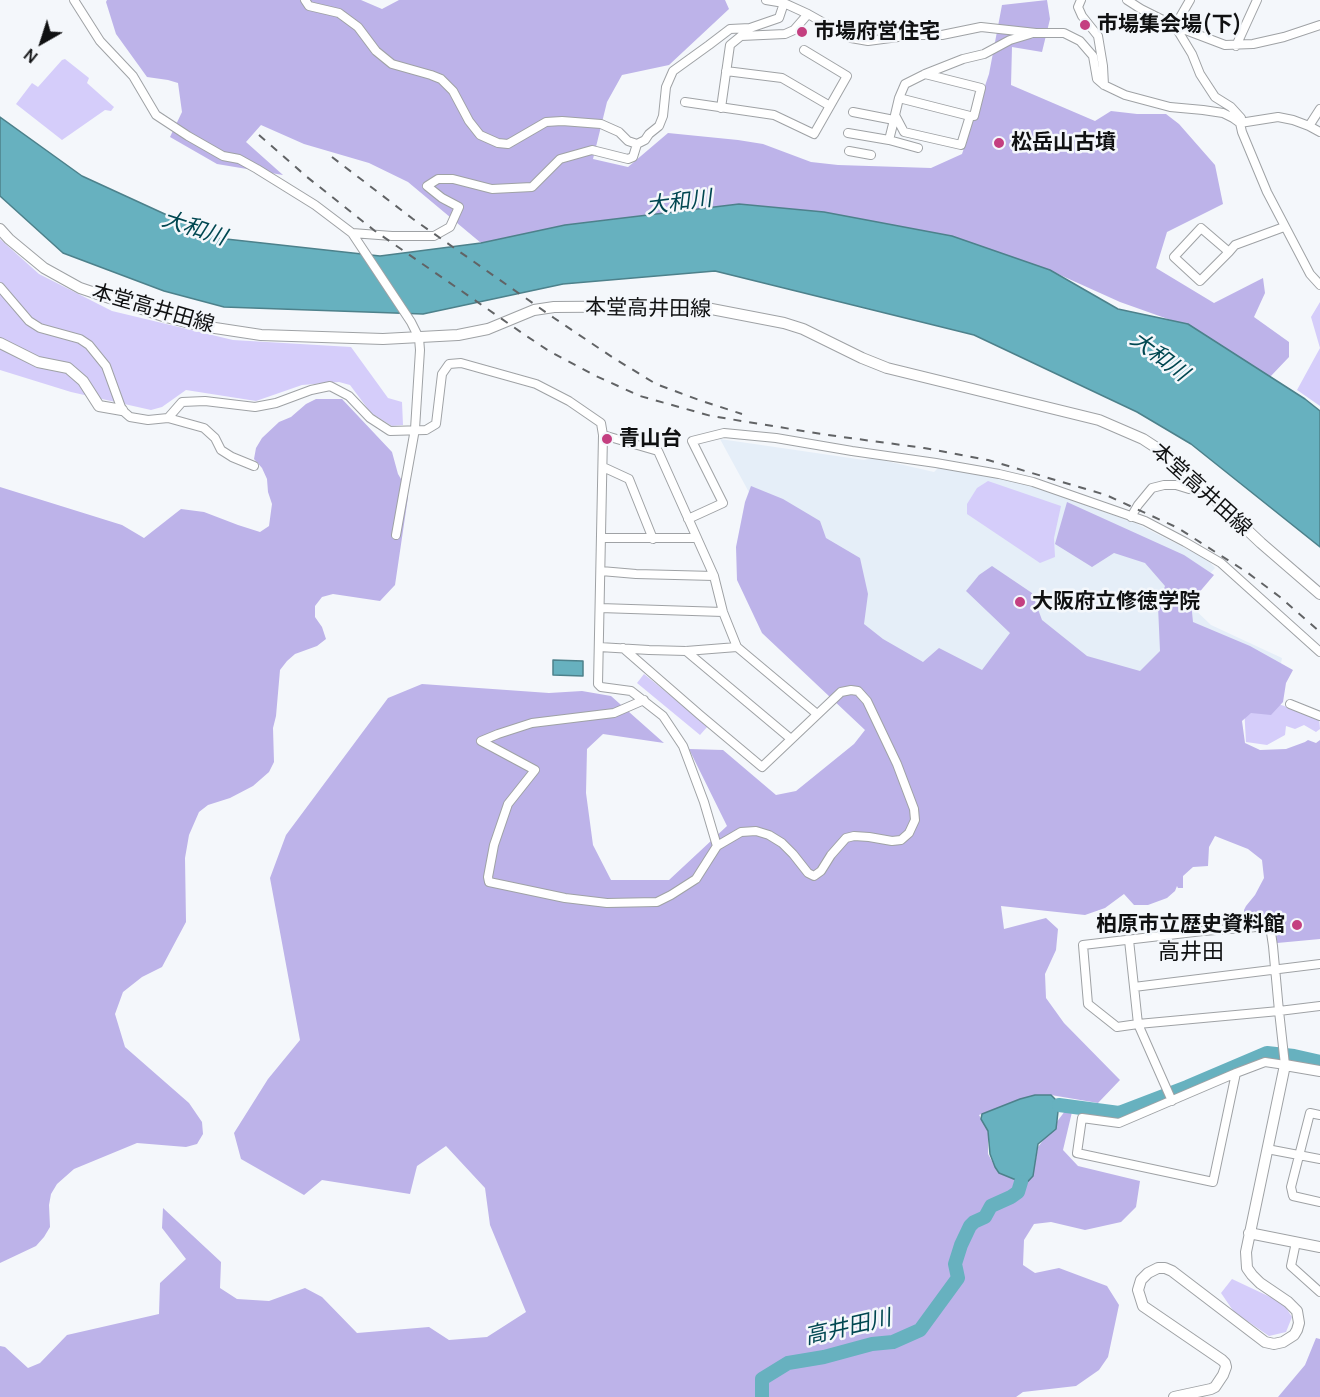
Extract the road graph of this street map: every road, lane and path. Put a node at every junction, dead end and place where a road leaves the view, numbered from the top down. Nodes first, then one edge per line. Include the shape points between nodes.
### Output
1 (74, 0) edge
2 (305, 0) edge
3 (766, 0) edge
4 (1081, 0) edge
5 (1127, 0) edge
6 (1190, 0) edge
7 (1257, 0) edge
8 (784, 3) junction
9 (808, 14) junction
10 (1320, 25) edge
11 (1175, 26) junction
12 (1036, 33) junction
13 (1236, 46) junction
14 (804, 50) dead end
15 (726, 71) junction
16 (925, 74) junction
17 (1104, 86) junction
18 (899, 98) junction
19 (685, 102) dead end
20 (830, 106) junction
21 (721, 108) junction
22 (1320, 109) edge
23 (854, 112) dead end
24 (970, 116) junction
25 (894, 118) junction
26 (1240, 123) junction
27 (1309, 126) junction
28 (1320, 132) edge
29 (848, 133) dead end
30 (868, 136) junction
31 (889, 140) junction
32 (636, 144) junction
33 (918, 148) dead end
34 (849, 150) dead end
35 (1284, 226) junction
36 (0, 229) edge
37 (353, 236) junction
38 (1228, 252) junction
39 (1320, 285) edge
40 (0, 287) edge
41 (419, 338) junction
42 (0, 343) edge
43 (122, 410) junction
44 (168, 418) junction
45 (415, 429) junction
46 (603, 435) junction
47 (254, 466) dead end
48 (603, 467) junction
49 (1206, 490) junction
50 (1131, 517) junction
51 (688, 519) junction
52 (396, 535) dead end
53 (601, 538) junction
54 (697, 538) junction
55 (653, 539) junction
56 (601, 571) junction
57 (714, 576) junction
58 (1320, 594) edge
59 (600, 608) junction
60 (723, 612) junction
61 (599, 647) junction
62 (737, 647) junction
63 (623, 648) junction
64 (686, 651) junction
65 (1320, 651) edge
66 (645, 700) junction
67 (1290, 704) dead end
68 (817, 714) junction
69 (1320, 716) edge
70 (791, 739) junction
71 (717, 846) junction
72 (1129, 940) junction
73 (1320, 964) edge
74 (1275, 969) junction
75 (1134, 987) junction
76 (1320, 1006) edge
77 (1279, 1011) junction
78 (1138, 1024) junction
79 (1285, 1058) junction
80 (1320, 1071) edge
81 (1236, 1073) junction
82 (1169, 1096) junction
83 (1320, 1115) edge
84 (1267, 1149) junction
85 (1299, 1155) junction
86 (1320, 1159) edge
87 (1320, 1202) edge
88 (1249, 1233) junction
89 (1296, 1242) junction
90 (1320, 1247) edge
91 (1320, 1292) edge
92 (1174, 1397) edge

1 - 37 street via 100,41 133,76 156,115 223,156 257,169 315,205
2 - 32 street via 309,6 339,13 393,64 441,79 480,135 498,143 508,144 546,122 562,121 602,124
3 - 8 street
4 - 17 street via 1078,7 1082,16 1098,36
5 - 11 street
6 - 11 street
7 - 13 street
8 - 9 street
8 - 32 street via 779,18 750,28 730,29 673,71 658,126
9 - 12 street via 851,38 868,41 942,35 981,27
9 - 15 street via 785,34 741,36 730,45
10 - 13 street
11 - 13 street
11 - 26 street via 1215,97 1242,118
12 - 16 street
12 - 17 street via 1064,33 1080,41 1093,56 1098,80
14 - 20 street via 847,76
15 - 20 street via 782,78
15 - 21 street
16 - 18 street via 905,84
16 - 24 street via 981,88 974,116
17 - 26 street via 1125,96 1170,107 1223,113
18 - 24 street
18 - 25 street
19 - 21 street
20 - 21 street via 814,134 774,115
22 - 27 street
23 - 25 street
24 - 25 street via 961,145 904,132
25 - 31 street
26 - 27 street via 1278,117
26 - 35 street
27 - 28 street
29 - 30 street
30 - 31 street
30 - 34 street via 867,154
31 - 33 street
32 - 37 street via 633,157 628,159 592,150 560,159 532,187 492,189 438,179 427,186 459,207 450,227 434,236
35 - 38 street via 1234,245
35 - 39 street
36 - 41 main road, 本堂高井田線 via 44,268 80,288 202,326 261,335
37 - 41 street
38 - 38 street via 1201,228 1174,257 1200,281
40 - 43 street via 29,321 89,345 106,366
41 - 45 street
41 - 49 main road, 本堂高井田線 via 488,329 534,310 554,307 696,306 750,315 803,329 887,368 1099,420 1143,439 1169,456
42 - 43 main road via 38,362 68,368 83,381 99,406
43 - 44 street via 130,417
44 - 45 street via 182,402 255,407 330,386 349,396 370,418 390,431
44 - 47 street via 204,428 221,450
45 - 46 street via 426,430 436,424 442,374 449,364 461,363 536,384 601,423
45 - 52 street
46 - 48 street
46 - 51 street via 658,452
48 - 53 street
48 - 55 street via 629,479
49 - 50 street via 1176,485 1152,488
49 - 58 main road, 本堂高井田線
50 - 51 street via 999,474 724,433 692,441 723,503
50 - 65 street via 1177,537 1221,563
51 - 54 street
53 - 55 street
53 - 56 street
54 - 55 street
54 - 57 street
56 - 57 street
56 - 59 street
57 - 60 street
59 - 60 street
59 - 61 street
60 - 62 street
61 - 63 street
61 - 66 street via 598,684 631,692
62 - 64 street
62 - 68 street
63 - 64 street
63 - 70 street via 762,766
64 - 70 street
66 - 71 street via 663,716 683,746
66 - 71 street via 614,713 532,723 481,741 536,770 508,804 494,845 489,882 565,898 607,903 657,902 696,879
67 - 69 street
68 - 70 street
68 - 71 street via 841,692 858,691 867,701 914,809 915,820 909,833 892,841 846,838 814,876 769,835 741,832
72 - 74 street via 1270,926
72 - 75 street
72 - 78 street via 1083,945 1088,1004 1117,1027
73 - 74 street
74 - 75 street
74 - 77 street
75 - 78 street
76 - 77 street
77 - 78 street
77 - 79 street
78 - 82 street
79 - 80 main road
79 - 81 street
79 - 84 main road
81 - 82 street
81 - 82 street via 1214,1182 1077,1153 1082,1118 1119,1122
83 - 85 street via 1310,1113
84 - 85 street
84 - 88 main road
85 - 86 street
85 - 87 street via 1291,1187 1293,1196
88 - 89 main road
88 - 92 main road via 1247,1268 1297,1311 1297,1330 1283,1342 1265,1342 1172,1271 1158,1268 1148,1273 1138,1290 1143,1306 1226,1364 1215,1387
89 - 90 main road
89 - 91 street via 1292,1266

